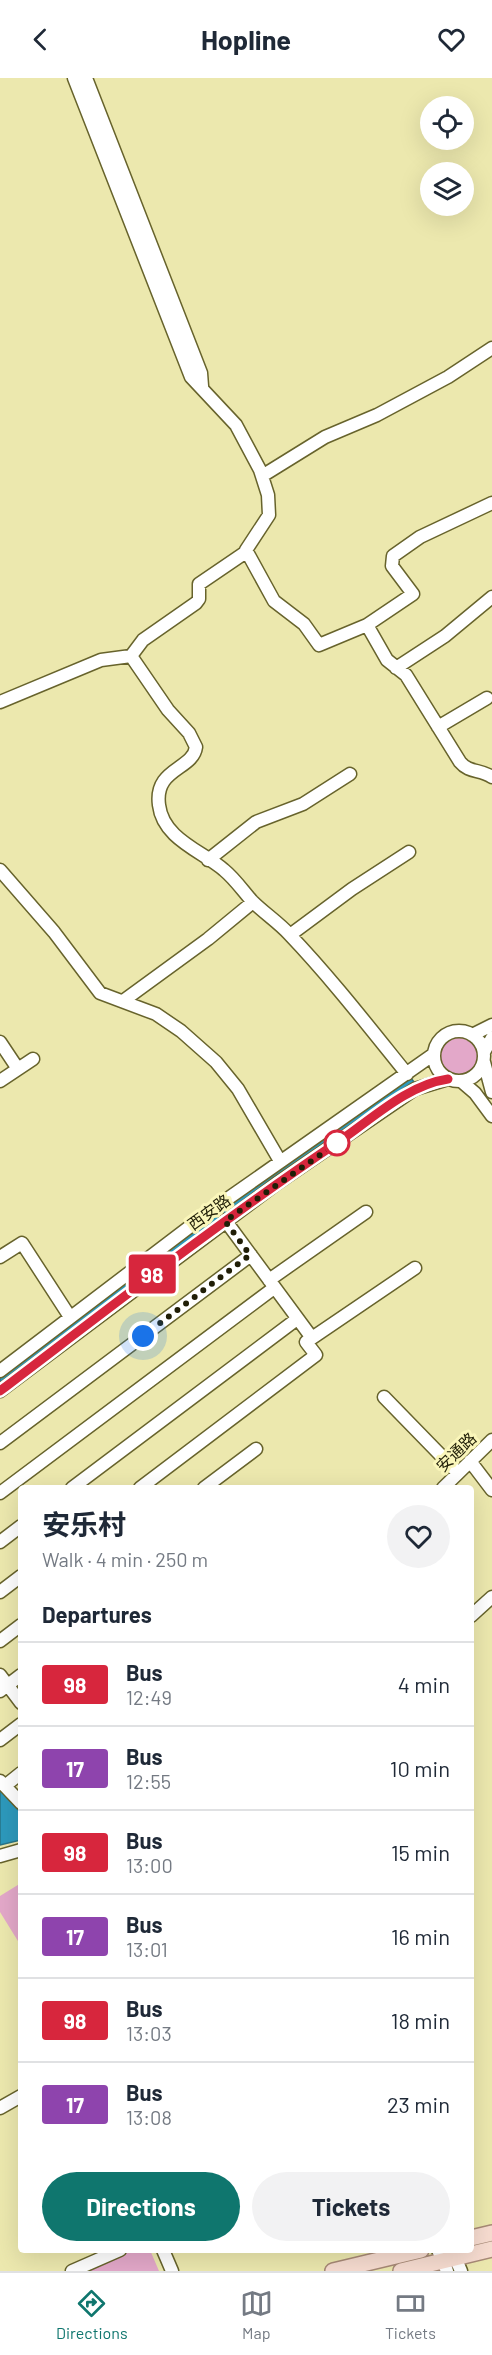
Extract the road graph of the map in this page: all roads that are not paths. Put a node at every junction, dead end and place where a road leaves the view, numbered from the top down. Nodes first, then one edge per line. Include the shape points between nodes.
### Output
1 (74, 78) edge
2 (86, 78) edge
3 (492, 348) edge
4 (202, 386) junction
5 (262, 476) junction
6 (492, 503) edge
7 (246, 552) junction
8 (492, 597) edge
9 (367, 625) junction
10 (131, 656) junction
11 (396, 668) junction
12 (487, 698) dead end
13 (0, 702) edge
14 (438, 727) junction
15 (350, 774) dead end
16 (492, 777) edge
17 (409, 852) dead end
18 (208, 860) junction
19 (0, 870) edge
20 (253, 902) junction
21 (290, 935) junction
22 (123, 1001) junction
23 (492, 1025) edge
24 (472, 1035) junction
25 (492, 1038) edge
26 (0, 1042) edge
27 (434, 1054) junction
28 (484, 1057) junction
29 (33, 1059) dead end
30 (18, 1069) junction
31 (407, 1074) junction
32 (448, 1079) junction
33 (461, 1081) junction
34 (0, 1082) edge
35 (492, 1092) edge
36 (492, 1116) edge
37 (280, 1161) junction
38 (366, 1212) dead end
39 (225, 1221) junction
40 (250, 1255) junction
41 (0, 1257) edge
42 (416, 1268) dead end
43 (272, 1284) junction
44 (70, 1317) junction
45 (297, 1319) junction
46 (312, 1338) junction
47 (0, 1371) edge
48 (0, 1391) edge
49 (384, 1397) dead end
50 (492, 1440) edge
51 (0, 1443) edge
52 (256, 1449) dead end
53 (470, 1461) junction
54 (458, 1473) junction
55 (76, 1485) edge
56 (144, 1485) edge
57 (208, 1485) edge
58 (445, 1485) edge
59 (492, 1490) edge
60 (0, 1493) edge
61 (18, 1528) edge
62 (0, 1542) edge
63 (18, 1578) edge
64 (0, 1592) edge
65 (492, 1598) edge
66 (474, 1613) edge
67 (18, 1627) edge
68 (0, 1641) edge
69 (18, 1676) edge
70 (3, 1684) edge
71 (18, 1700) edge
72 (18, 1726) edge
73 (0, 1740) edge
74 (18, 1775) edge
75 (3, 1783) edge
76 (18, 1800) edge
77 (18, 1851) edge
78 (0, 1856) edge
79 (18, 2098) edge
80 (0, 2108) edge
81 (492, 2233) edge
82 (474, 2237) edge
83 (492, 2249) edge
84 (113, 2253) edge
85 (164, 2253) edge
86 (408, 2253) edge
87 (450, 2260) edge
88 (72, 2271) edge
89 (172, 2271) edge
90 (333, 2271) edge
91 (401, 2271) edge

1 - 4 street via 191,377
2 - 4 street via 201,373
3 - 5 street via 448,377 377,415 325,437
4 - 5 street via 240,431
5 - 7 street via 269,515
6 - 9 street via 420,537 393,556 392,566 412,594
7 - 9 street via 274,601 304,624 319,645
7 - 10 street via 199,584 196,603 143,640
8 - 11 street via 445,636
9 - 11 street
10 - 13 street via 101,660
10 - 18 street via 196,747 194,754 164,778 158,801 162,816 182,843
11 - 14 street via 406,675
12 - 14 street
14 - 16 street via 465,768
15 - 18 street via 303,804 256,822
17 - 21 street
18 - 20 street via 226,871
19 - 22 street via 100,993
20 - 21 street
20 - 22 street
21 - 31 street
22 - 37 street via 167,1021 216,1062 238,1089
23 - 24 street
24 - 27 street via 457,1031 447,1035
24 - 28 street via 480,1042
25 - 28 street
26 - 30 street
27 - 31 street, 西安路
27 - 32 street via 439,1071
28 - 33 street via 476,1075
28 - 35 street
29 - 30 street
30 - 34 street
31 - 37 street, 西安路
32 - 33 street
32 - 39 street, 西安路 via 415,1089
33 - 36 street
37 - 44 street, 西安路
38 - 43 street
39 - 40 street
39 - 48 street, 西安路
40 - 43 street
40 - 51 street
41 - 44 street via 22,1243
42 - 46 street
43 - 45 street
43 - 60 street
44 - 47 street, 西安路
45 - 46 street
45 - 55 street
46 - 56 street via 306,1342 316,1355
49 - 54 street
50 - 53 street, 安通路
52 - 57 street
53 - 54 street, 安通路
53 - 59 street
54 - 58 street, 安通路
61 - 62 street
63 - 64 street
65 - 66 street
67 - 68 street
69 - 70 street
70 - 71 street
72 - 73 street
74 - 75 street
75 - 76 street
77 - 78 street
79 - 80 street
81 - 82 main road
83 - 87 main road
84 - 88 street
85 - 89 street
86 - 90 main road
87 - 91 main road

